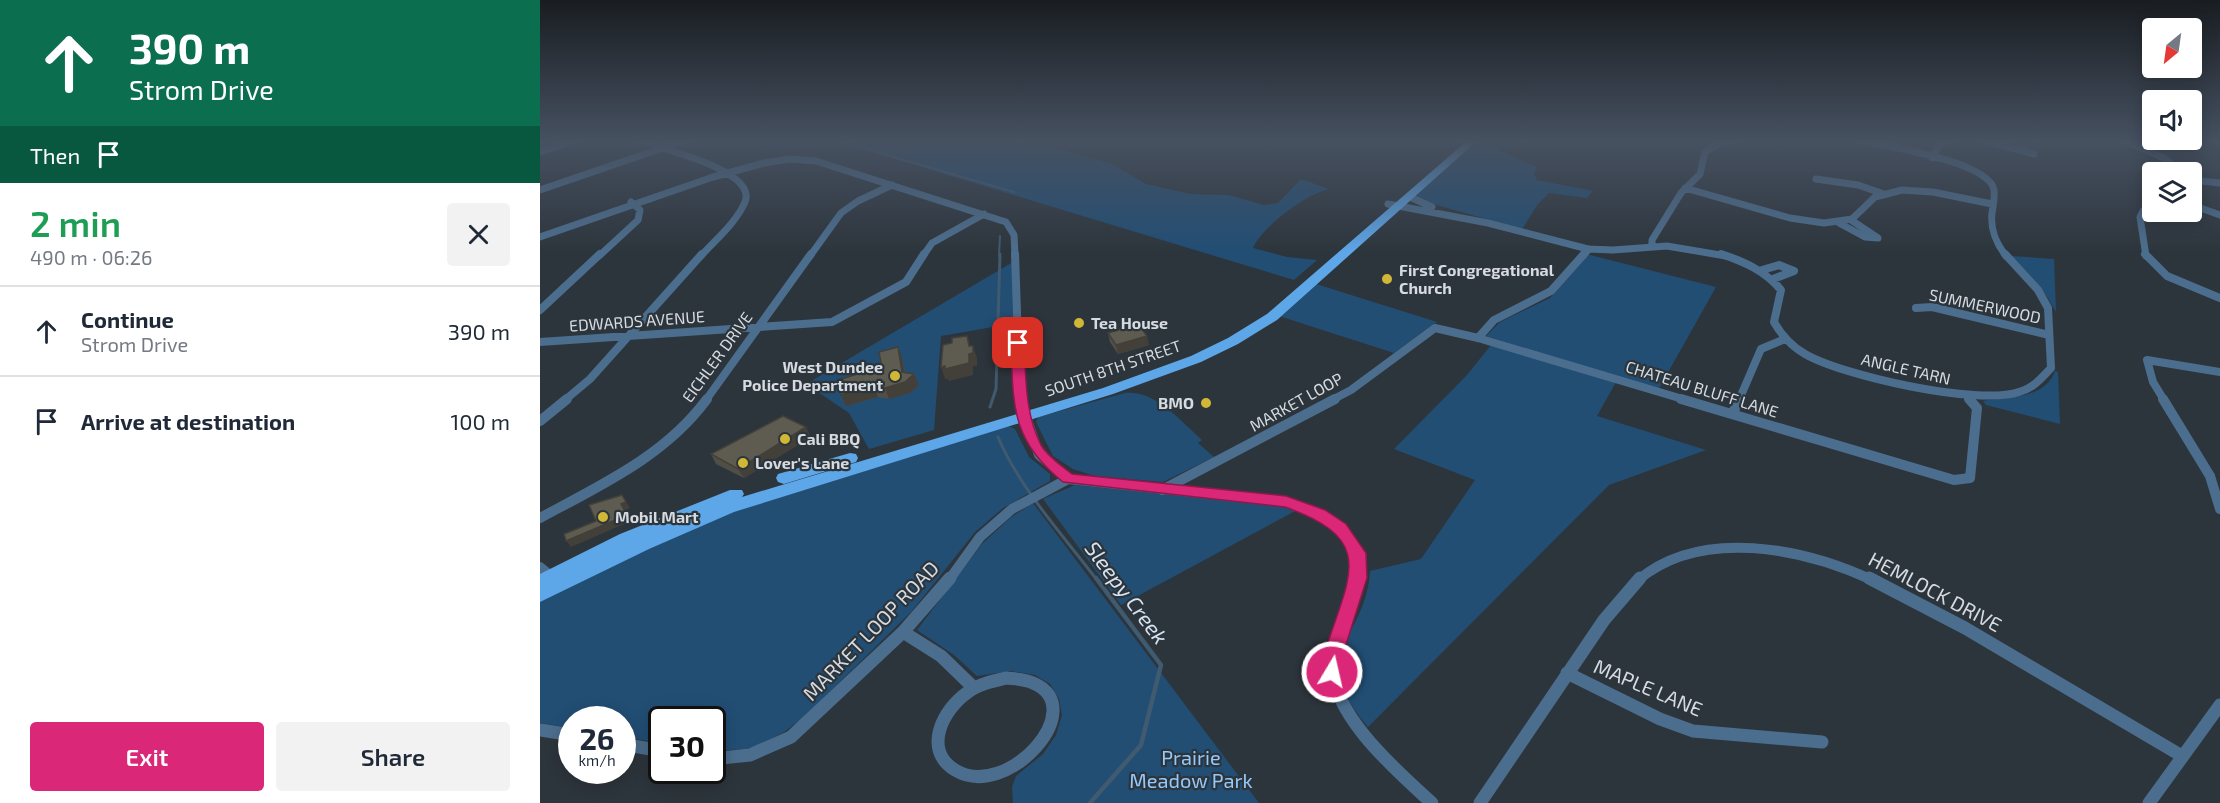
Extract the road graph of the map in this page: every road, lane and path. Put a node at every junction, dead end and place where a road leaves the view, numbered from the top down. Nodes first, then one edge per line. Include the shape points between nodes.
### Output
1 (576, 177) edge
2 (713, 177) edge
3 (736, 177) edge
4 (868, 177) edge
5 (1424, 177) edge
6 (1428, 177) edge
7 (1696, 177) edge
8 (1983, 177) edge
9 (1816, 179) dead end
10 (2202, 181) edge
11 (2220, 183) edge
12 (892, 185) junction
13 (1685, 188) junction
14 (540, 190) edge
15 (1884, 194) junction
16 (632, 202) junction
17 (1398, 203) junction
18 (1992, 204) junction
19 (2202, 209) edge
20 (2142, 210) edge
21 (984, 214) junction
22 (2220, 215) edge
23 (1472, 220) junction
24 (1851, 220) junction
25 (1839, 223) junction
26 (540, 237) edge
27 (1652, 246) junction
28 (1589, 249) junction
29 (1762, 270) junction
30 (1773, 279) junction
31 (2220, 298) edge
32 (1916, 308) dead end
33 (540, 310) edge
34 (758, 328) junction
35 (1435, 328) joint
36 (2049, 335) junction
37 (628, 336) junction
38 (1478, 338) junction
39 (1785, 339) junction
40 (540, 342) edge
41 (2220, 372) edge
42 (1968, 397) junction
43 (1024, 411) junction
44 (1733, 413) junction
45 (540, 421) edge
46 (2215, 476) edge
47 (1068, 479) junction
48 (1162, 490) junction
49 (2220, 509) edge
50 (540, 518) edge
51 (544, 575) edge
52 (540, 595) edge
53 (903, 632) junction
54 (1567, 673) junction
55 (974, 688) junction
56 (2217, 713) edge
57 (540, 730) edge
58 (558, 733) edge
59 (1822, 742) dead end
60 (2182, 756) junction
61 (726, 758) edge
62 (1432, 803) edge
63 (1480, 803) edge
64 (2149, 803) edge

1 - 14 street
2 - 16 street
3 - 37 street via 745,187 742,208
4 - 12 street
5 - 17 main road, SOUTH 8TH STREET
6 - 17 main road, SOUTH 8TH STREET
7 - 13 street
8 - 18 street, ANGLE TARN via 1996,190
9 - 15 street via 1852,183
10 - 11 street
12 - 21 street
12 - 34 street, EICHLER DRIVE via 843,212
13 - 25 street via 1796,220
13 - 27 street
15 - 18 street via 1918,192
15 - 24 street via 1872,198 1858,218
16 - 26 street
16 - 33 street via 640,210 637,221
17 - 23 street
17 - 23 street via 1422,204
17 - 43 main road, SOUTH 8TH STREET via 1290,302 1233,341 1145,380
18 - 36 street, ANGLE TARN via 1990,224 1995,239 2045,302
19 - 22 street
20 - 31 street via 2139,217 2143,248 2149,261 2175,279
21 - 34 street, EDWARDS AVENUE via 932,243 906,282 838,320
21 - 43 street via 1004,221 1013,231
23 - 28 street
24 - 25 street
24 - 25 street via 1878,238 1871,239
27 - 28 street via 1627,251
27 - 29 street via 1702,252
28 - 38 street via 1551,291 1494,320
29 - 30 street
29 - 30 street via 1779,266 1794,271
30 - 39 street via 1782,297 1774,322
32 - 36 street, SUMMERWOOD via 1932,307
34 - 37 street, EDWARDS AVENUE
34 - 50 street, EICHLER DRIVE via 694,416 672,439 643,460
35 - 38 street, CHATEAU BLUFF LANE
35 - 48 street, MARKET LOOP via 1351,390
36 - 42 street, ANGLE TARN via 2051,368 2039,382 2014,393
37 - 40 street, EDWARDS AVENUE
37 - 45 street via 590,379
38 - 44 street, CHATEAU BLUFF LANE
39 - 42 street, ANGLE TARN via 1800,351 1835,366
39 - 44 street via 1761,350
41 - 46 street via 2147,360 2157,389
42 - 44 street, CHATEAU BLUFF LANE via 1977,408 1970,478 1961,481
43 - 47 street via 1040,455
43 - 51 main road, SOUTH 8TH STREET via 745,491
43 - 52 main road, SOUTH 8TH STREET via 728,508 643,544
46 - 49 street
47 - 48 street
47 - 53 street, MARKET LOOP ROAD via 1012,509 980,537 955,573
48 - 62 street via 1299,504 1330,520 1349,537 1358,553 1359,578 1333,654 1336,690 1370,738
53 - 55 street via 941,656
53 - 61 street, MARKET LOOP ROAD via 791,737 750,755
54 - 59 street, MAPLE LANE via 1693,731
54 - 60 street, HEMLOCK DRIVE via 1634,584 1663,561 1711,550 1765,549 1833,564 1892,588
54 - 63 street, HEMLOCK DRIVE
55 - 55 street via 998,679 1022,678 1045,689 1052,700 1054,713 1043,742 1031,755 998,773 963,775 950,769 938,754 936,736 940,725 959,698
56 - 60 street
57 - 58 street
60 - 64 street

